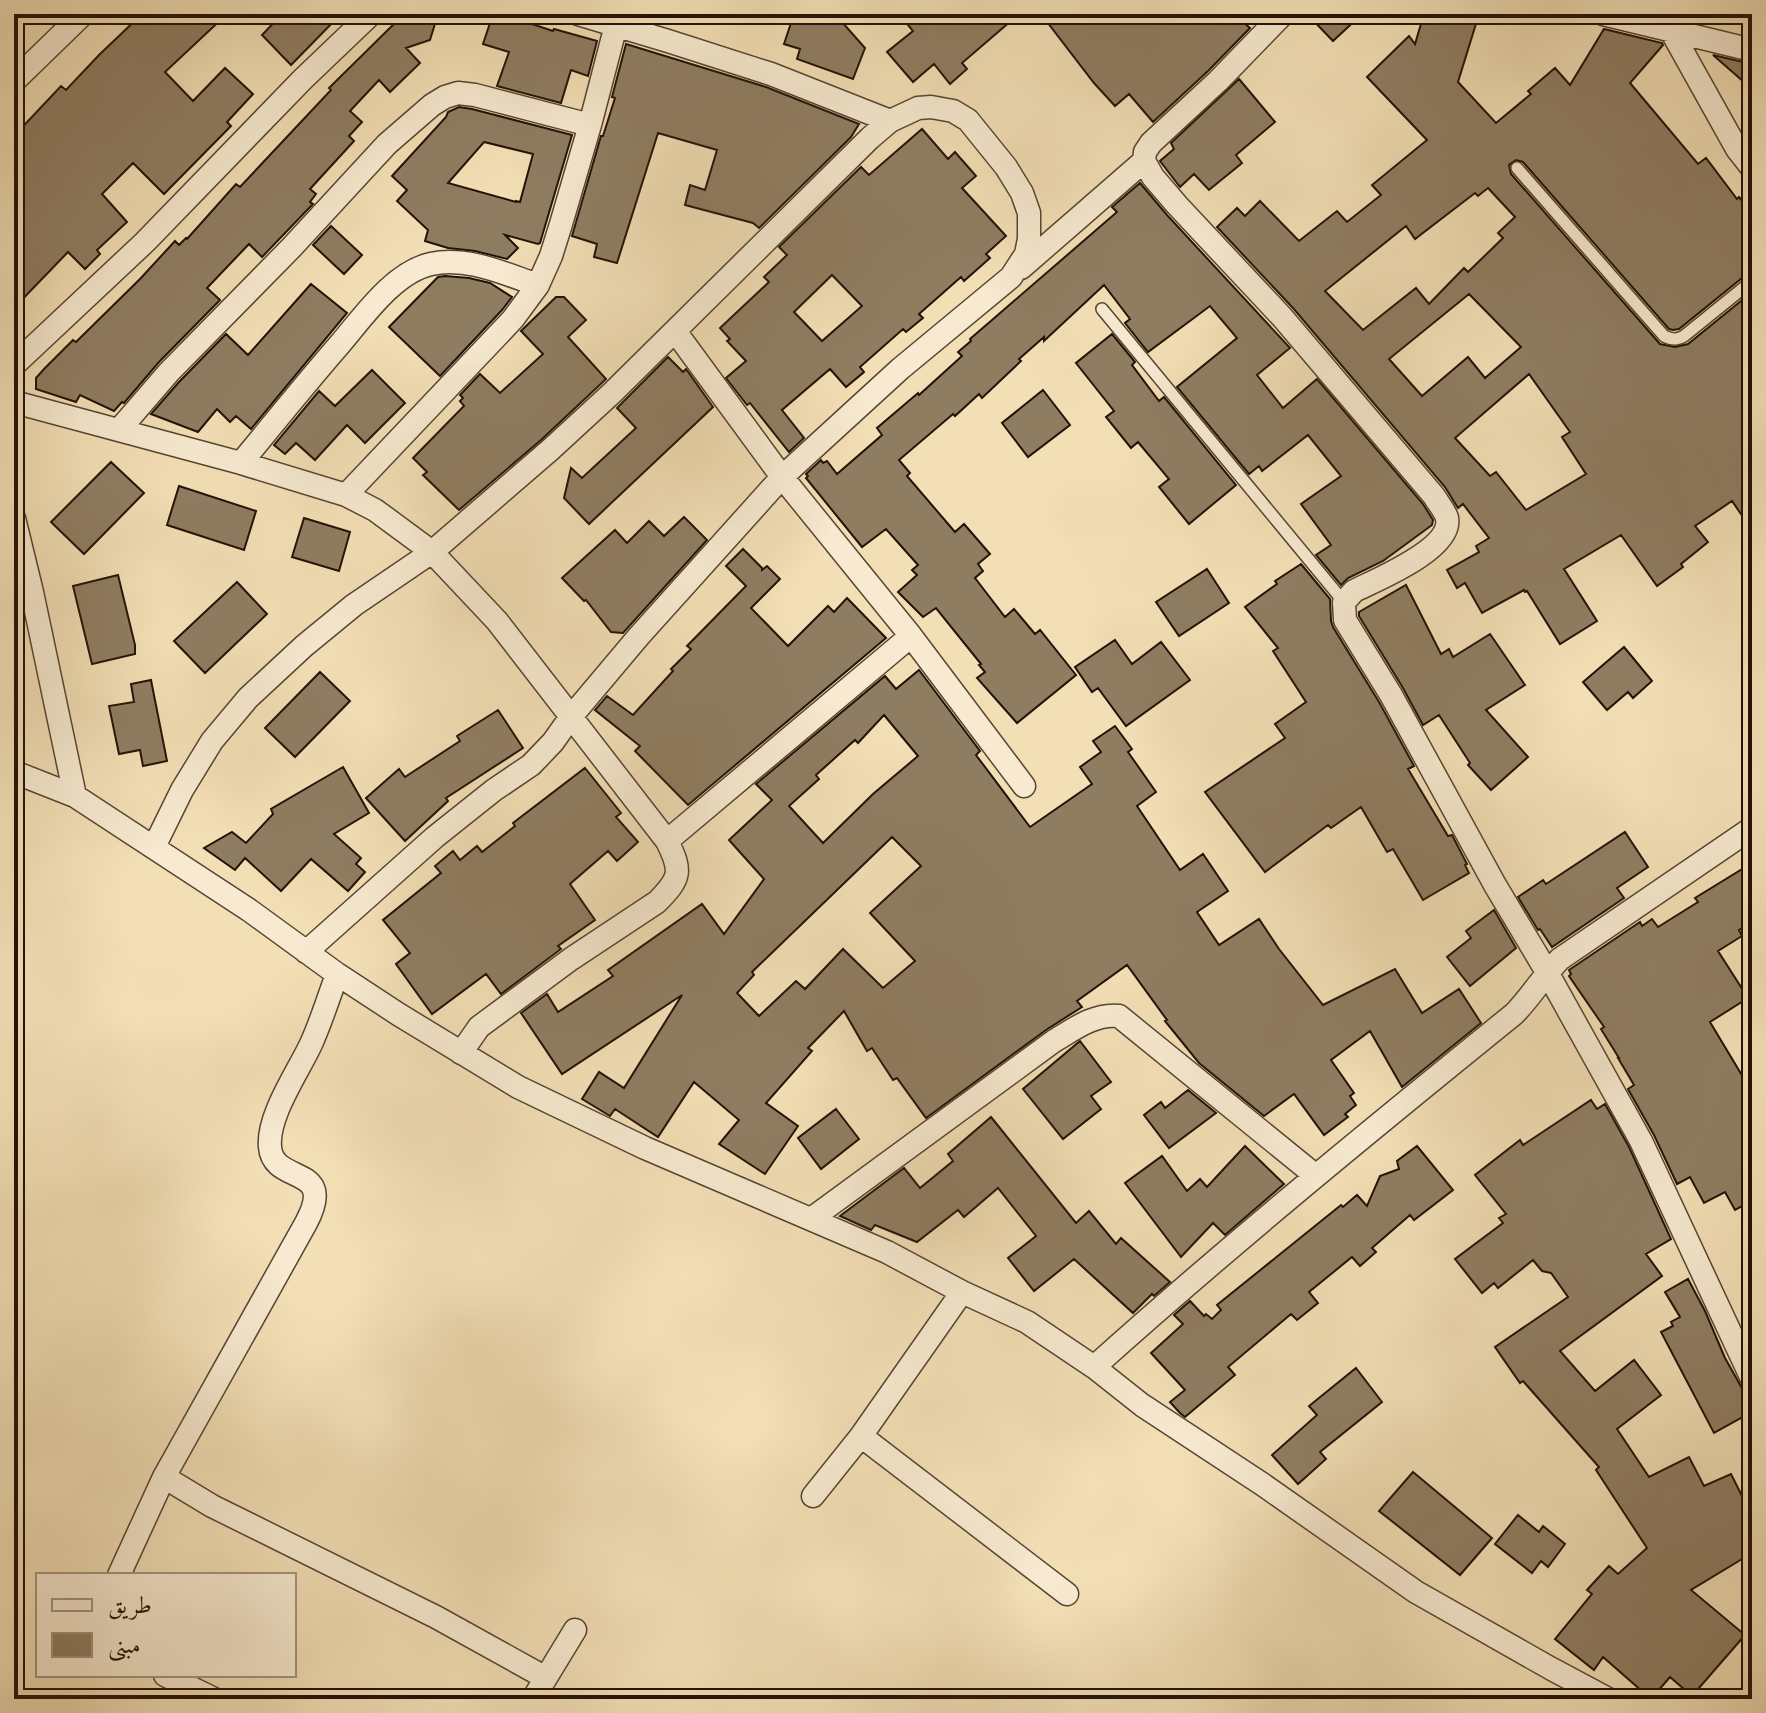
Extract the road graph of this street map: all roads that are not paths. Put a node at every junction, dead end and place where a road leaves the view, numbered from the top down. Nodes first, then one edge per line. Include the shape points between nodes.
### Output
1 (83, 14) edge
2 (371, 14) edge
3 (578, 14) edge
4 (1283, 14) edge
5 (1603, 14) edge
6 (616, 25) junction
7 (1670, 29) junction
8 (1752, 50) edge
9 (14, 81) edge
10 (890, 121) junction
11 (590, 125) junction
12 (1144, 161) junction
13 (1517, 168) dead end
14 (1752, 168) edge
15 (1011, 277) junction
16 (1752, 281) edge
17 (538, 285) junction
18 (1102, 309) dead end
19 (675, 331) junction
20 (14, 365) edge
21 (14, 402) edge
22 (119, 430) junction
23 (241, 463) junction
24 (782, 477) junction
25 (346, 495) junction
26 (14, 518) edge
27 (432, 552) junction
28 (1344, 602) junction
29 (911, 636) junction
30 (570, 718) junction
31 (14, 772) edge
32 (1024, 786) dead end
33 (75, 796) junction
34 (1752, 828) edge
35 (667, 841) junction
36 (154, 847) junction
37 (306, 952) junction
38 (1547, 972) junction
39 (337, 974) junction
40 (461, 1053) junction
41 (1316, 1176) junction
42 (811, 1219) junction
43 (962, 1292) junction
44 (1094, 1367) junction
45 (1752, 1379) edge
46 (861, 1436) junction
47 (164, 1477) junction
48 (813, 1496) dead end
49 (120, 1573) edge
50 (1067, 1594) dead end
51 (575, 1630) dead end
52 (169, 1677) edge
53 (546, 1678) junction
54 (214, 1699) edge
55 (533, 1699) edge
56 (1608, 1699) edge

1 - 9 street
2 - 20 street via 145,242
3 - 6 street
4 - 12 street via 1151,143
5 - 7 street
6 - 10 street via 771,74
6 - 11 street
7 - 8 street
7 - 14 street
10 - 15 street via 918,108 941,108 968,120 986,141 1022,193 1029,213 1026,254
10 - 19 street
11 - 17 street
11 - 22 street via 475,95 458,93 432,105 387,144
12 - 15 street
12 - 28 street via 1434,496 1447,518 1445,534 1433,548 1354,591
13 - 16 lane via 1664,336 1684,336
15 - 24 street
17 - 23 street via 478,265 447,262 412,271 380,299
17 - 25 street via 513,319
18 - 28 lane
19 - 24 street
19 - 27 street
21 - 22 street
22 - 23 street
23 - 25 street
24 - 29 street
24 - 30 street
25 - 27 street
26 - 33 street
27 - 30 street via 497,621
27 - 36 street via 354,605 248,698 212,741
28 - 38 street via 1345,620
29 - 32 street
29 - 35 street
30 - 35 street
30 - 37 street via 531,765 435,837
31 - 33 street
33 - 36 street
34 - 38 street
35 - 40 street via 677,860 676,878 668,891 479,1027
36 - 37 street
37 - 39 street
38 - 41 street via 1514,1014
38 - 45 street via 1641,1141
39 - 40 street
39 - 47 street via 270,1138 274,1159 312,1185 316,1201
40 - 42 street via 617,1135
41 - 42 street via 1119,1016 1110,1015 1054,1041
41 - 44 street
42 - 43 street
43 - 44 street via 1027,1322
43 - 46 street
44 - 56 street via 1416,1592
46 - 48 street
46 - 50 street
47 - 49 street
47 - 53 street
51 - 53 street
52 - 54 street
53 - 55 street

